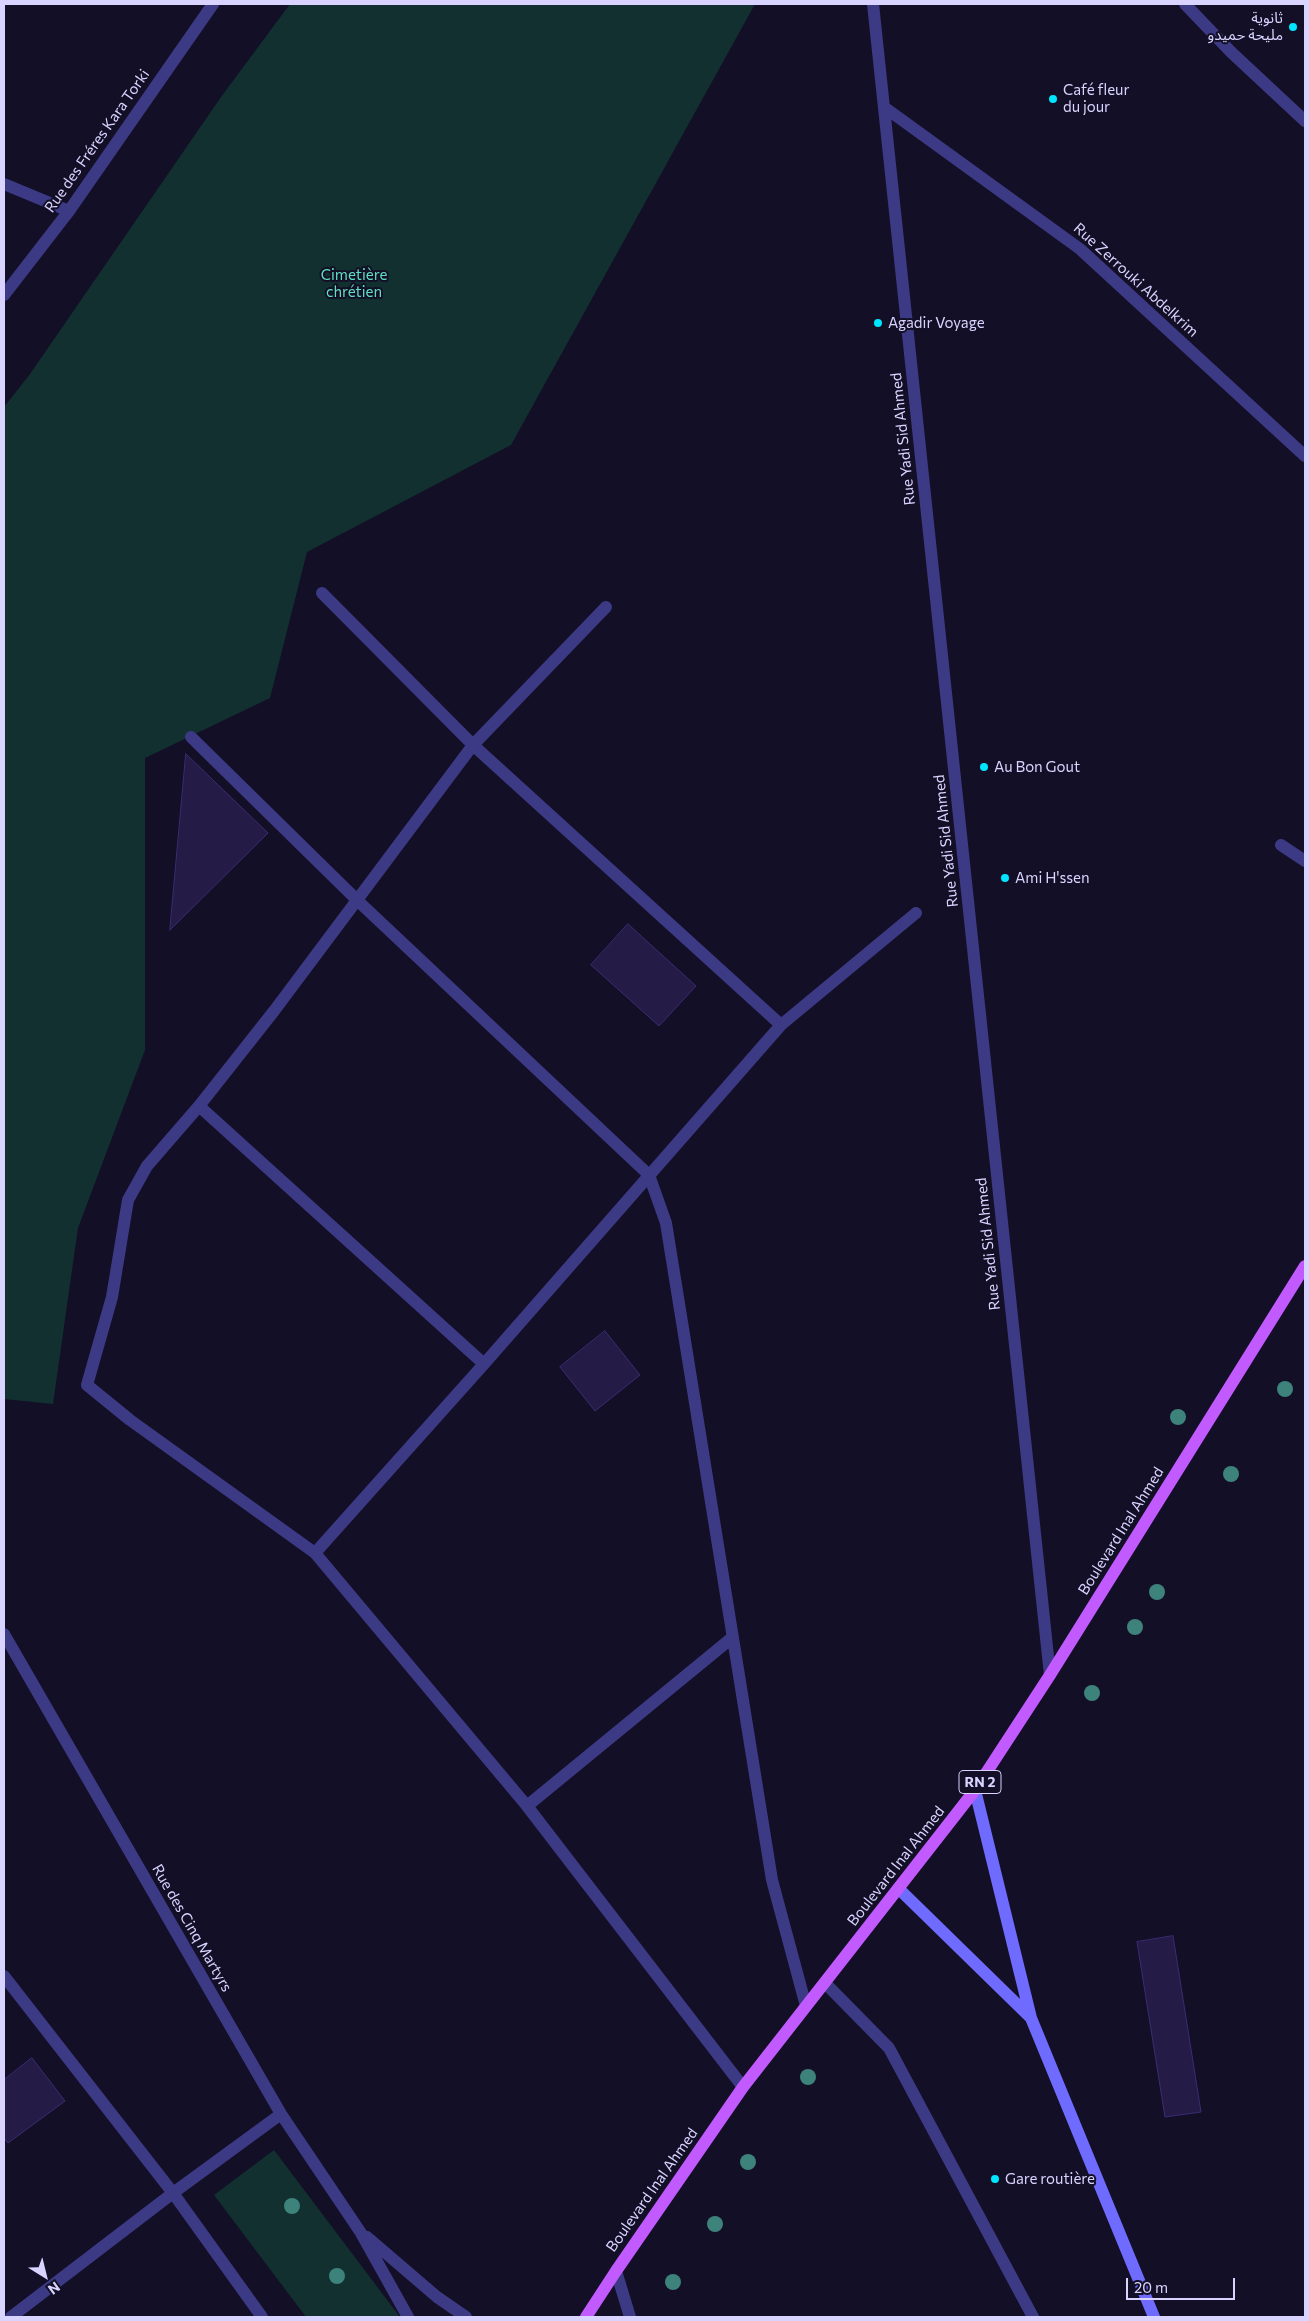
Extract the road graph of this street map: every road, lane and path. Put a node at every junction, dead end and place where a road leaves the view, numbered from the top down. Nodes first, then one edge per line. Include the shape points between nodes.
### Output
1 (214, 4) edge
2 (873, 4) edge
3 (1185, 4) edge
4 (884, 108) junction
5 (1305, 121) edge
6 (4, 184) edge
7 (69, 211) junction
8 (4, 295) edge
9 (1305, 456) edge
10 (322, 593) dead end
11 (606, 607) dead end
12 (191, 737) dead end
13 (473, 745) junction
14 (1281, 845) dead end
15 (1305, 861) edge
16 (358, 901) junction
17 (916, 913) dead end
18 (781, 1025) junction
19 (199, 1106) junction
20 (649, 1175) junction
21 (1305, 1266) edge
22 (484, 1364) junction
23 (315, 1552) junction
24 (4, 1634) edge
25 (733, 1636) junction
26 (1050, 1675) junction
27 (975, 1790) junction
28 (527, 1806) junction
29 (899, 1889) junction
30 (4, 1976) edge
31 (825, 1983) junction
32 (806, 2006) junction
33 (1031, 2018) junction
34 (743, 2087) junction
35 (281, 2114) junction
36 (173, 2193) junction
37 (361, 2233) junction
38 (616, 2271) junction
39 (11, 2317) edge
40 (262, 2317) edge
41 (408, 2317) edge
42 (466, 2317) edge
43 (586, 2317) edge
44 (630, 2317) edge
45 (1034, 2317) edge
46 (1154, 2317) edge

1 - 7 street, Rue des Fréres Kara Torki
2 - 4 street, Rue Yadi Sid Ahmed
3 - 5 street
4 - 9 street, Rue Zerrouki Abdelkrim via 1080,249
4 - 26 street, Rue Yadi Sid Ahmed
6 - 7 street
7 - 8 street, Rue des Fréres Kara Torki
10 - 13 street
11 - 13 street
12 - 16 street
13 - 16 street
13 - 18 street
14 - 15 street
16 - 19 street
16 - 20 street
17 - 18 street
18 - 20 street
19 - 22 street
19 - 23 street via 147,1166 128,1200 112,1297 87,1385 130,1420
20 - 22 street
20 - 25 street via 666,1223
21 - 26 main road, Boulevard Inal Ahmed / RN 2
22 - 23 street
23 - 28 street
24 - 35 street, Rue des Cinq Martyrs
25 - 28 street
25 - 32 street via 772,1880
26 - 27 main road, Boulevard Inal Ahmed / RN 2
27 - 29 main road, Boulevard Inal Ahmed / RN 2
27 - 33 main road
28 - 34 street
29 - 31 main road, Boulevard Inal Ahmed / RN 2
29 - 33 main road
30 - 36 street
31 - 32 main road, Boulevard Inal Ahmed / RN 2
31 - 45 street via 889,2048
32 - 34 main road, Boulevard Inal Ahmed / RN 2
33 - 46 main road
34 - 38 main road, Boulevard Inal Ahmed / RN 2
35 - 36 street
35 - 37 street, Rue des Cinq Martyrs
36 - 39 street
36 - 40 street
37 - 41 street
37 - 42 street
38 - 43 main road, Boulevard Inal Ahmed / RN 2
38 - 44 street

